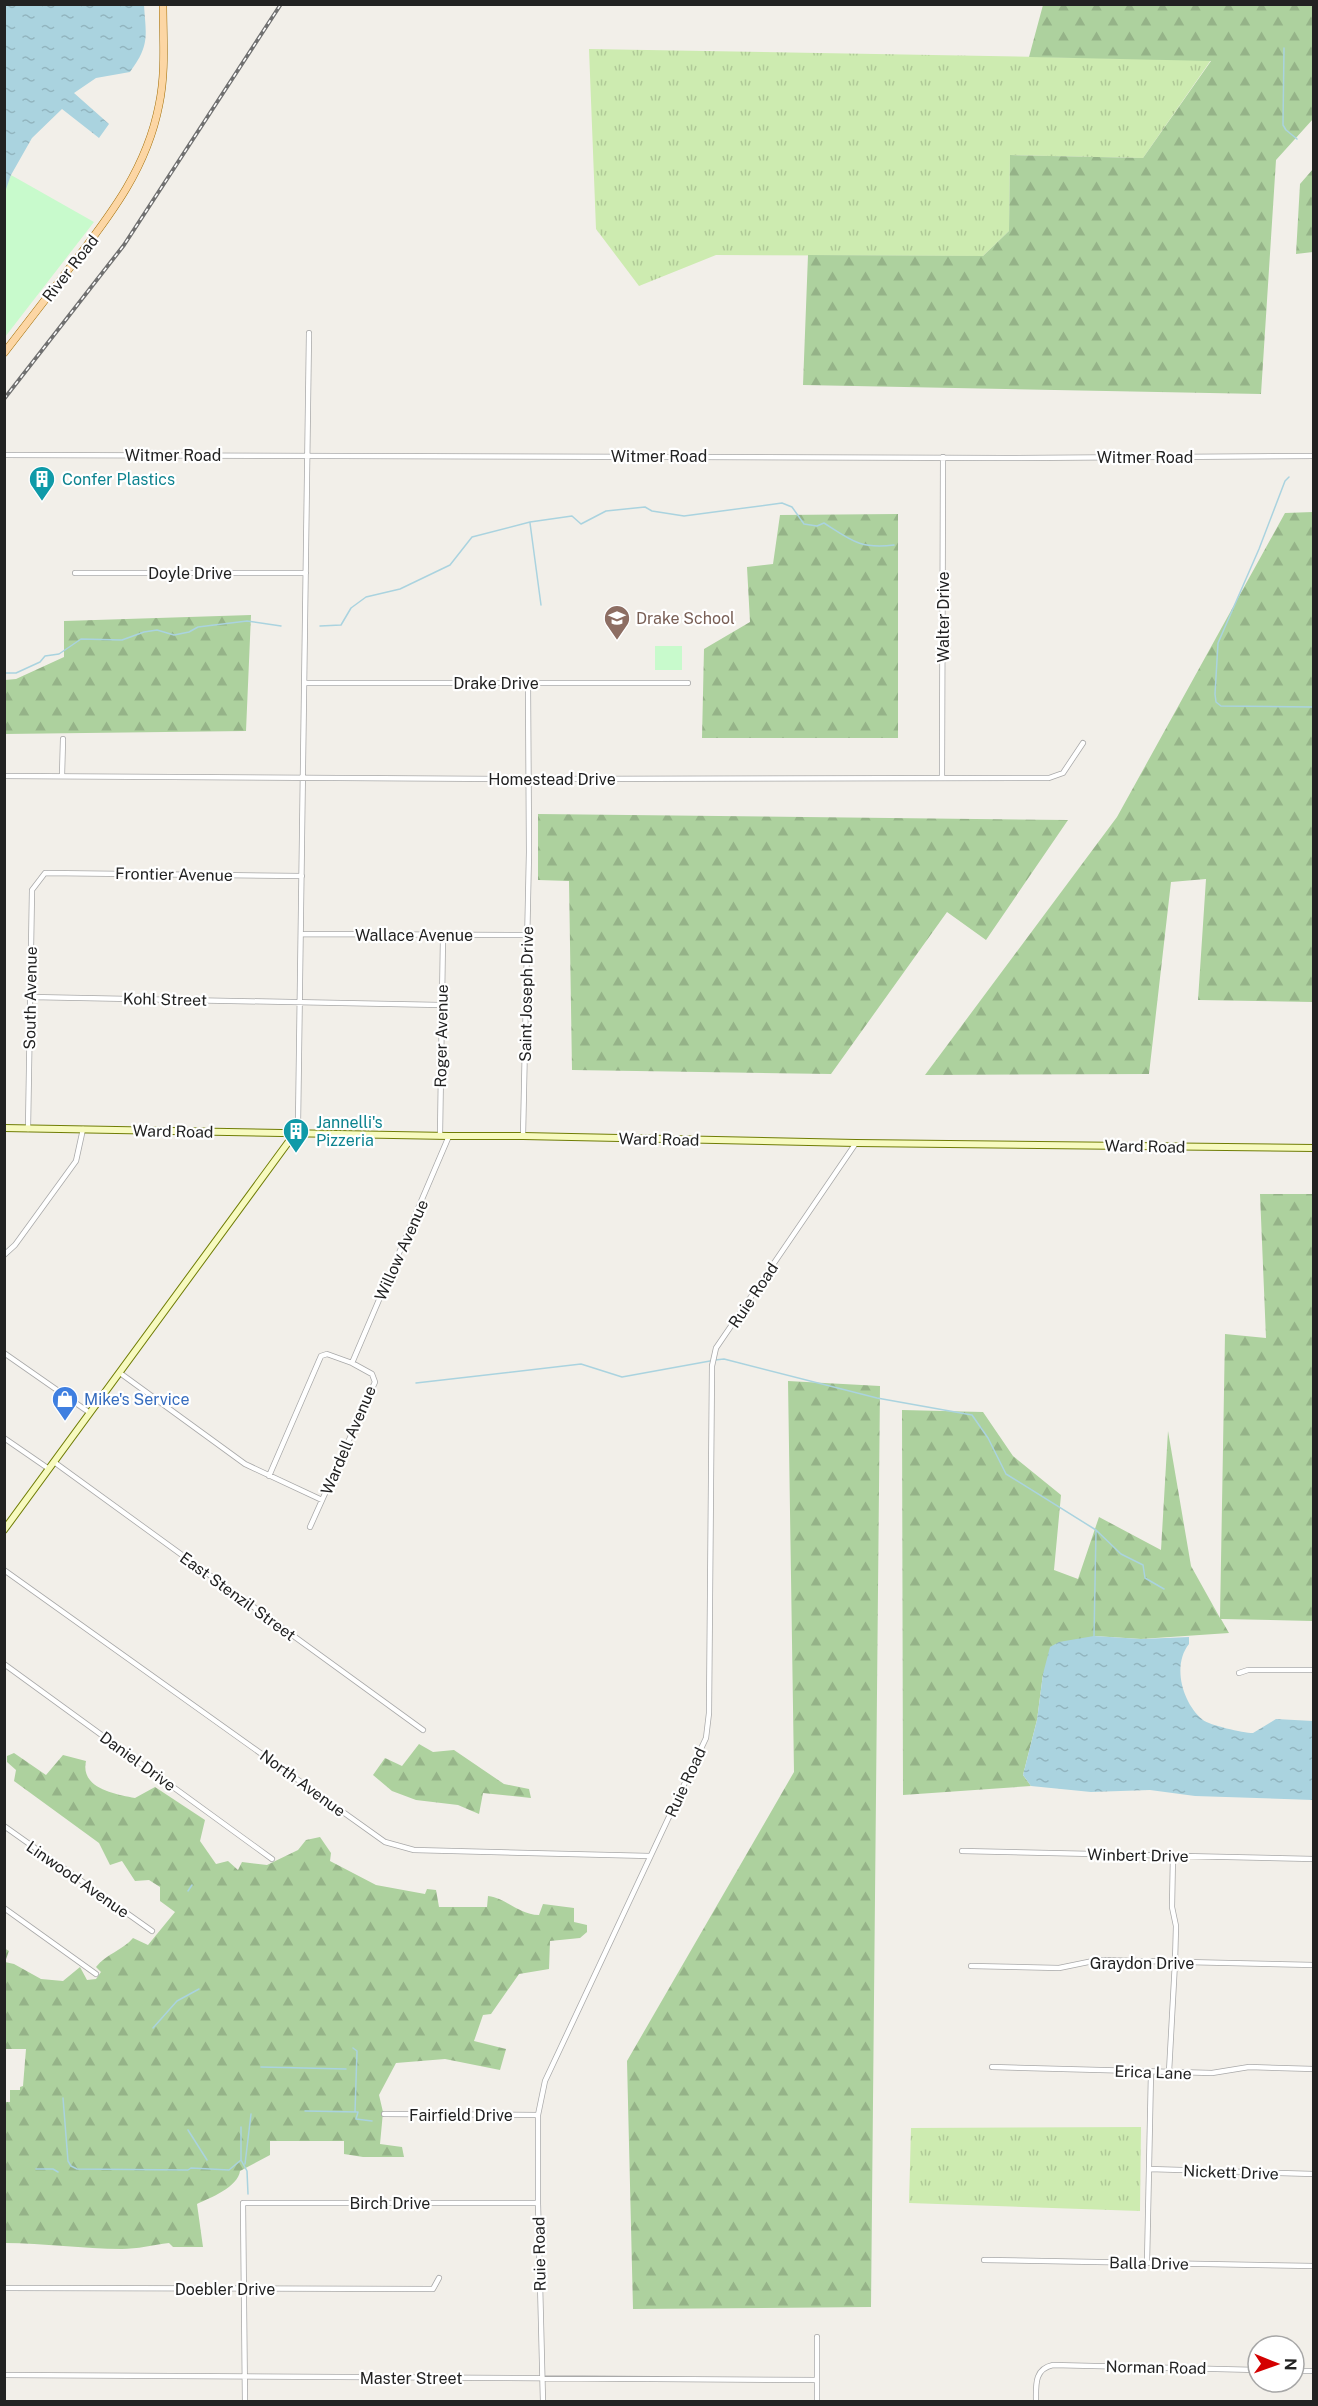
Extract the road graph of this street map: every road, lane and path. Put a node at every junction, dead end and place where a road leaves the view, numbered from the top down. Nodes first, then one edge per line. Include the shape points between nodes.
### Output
1 (163, 4) edge
2 (309, 333) dead end
3 (4, 353) edge
4 (4, 454) edge
5 (307, 456) junction
6 (1314, 456) edge
7 (943, 457) junction
8 (75, 573) dead end
9 (306, 573) junction
10 (304, 683) junction
11 (528, 683) junction
12 (688, 683) dead end
13 (63, 739) dead end
14 (1083, 743) dead end
15 (4, 776) edge
16 (62, 776) junction
17 (303, 777) junction
18 (942, 778) junction
19 (529, 779) junction
20 (45, 873) joint
21 (302, 876) junction
22 (301, 934) junction
23 (526, 935) junction
24 (442, 936) junction
25 (31, 997) junction
26 (300, 1002) junction
27 (441, 1005) junction
28 (4, 1128) edge
29 (28, 1129) junction
30 (83, 1129) junction
31 (295, 1133) junction
32 (440, 1136) junction
33 (449, 1136) junction
34 (523, 1136) junction
35 (856, 1143) junction
36 (1314, 1148) edge
37 (4, 1255) edge
38 (4, 1353) edge
39 (352, 1363) junction
40 (120, 1373) junction
41 (90, 1413) junction
42 (4, 1438) edge
43 (54, 1462) junction
44 (49, 1469) junction
45 (269, 1476) junction
46 (322, 1500) junction
47 (310, 1527) dead end
48 (4, 1530) edge
49 (4, 1570) edge
50 (4, 1664) edge
51 (1314, 1670) edge
52 (1239, 1673) dead end
53 (423, 1730) dead end
54 (4, 1827) edge
55 (962, 1851) dead end
56 (1173, 1855) junction
57 (650, 1856) junction
58 (272, 1859) dead end
59 (1314, 1859) edge
60 (4, 1908) edge
61 (152, 1931) dead end
62 (1175, 1962) junction
63 (1314, 1965) edge
64 (971, 1966) dead end
65 (96, 1974) dead end
66 (992, 2067) dead end
67 (1314, 2069) edge
68 (1151, 2072) junction
69 (1169, 2072) junction
70 (384, 2114) dead end
71 (538, 2115) junction
72 (1149, 2169) junction
73 (1314, 2174) edge
74 (538, 2203) junction
75 (984, 2260) dead end
76 (1146, 2263) junction
77 (1314, 2266) edge
78 (439, 2278) dead end
79 (4, 2288) edge
80 (244, 2289) junction
81 (817, 2337) dead end
82 (1246, 2370) edge
83 (4, 2375) edge
84 (244, 2377) junction
85 (543, 2379) junction
86 (816, 2380) junction
87 (245, 2402) edge
88 (543, 2402) edge
89 (817, 2402) edge
90 (1036, 2402) edge

1 - 3 main road, River Road via 164,75 159,108 132,181 115,209
2 - 5 street
4 - 5 street, Witmer Road
5 - 7 street, Witmer Road
5 - 9 street
6 - 7 street, Witmer Road
7 - 18 street, Walter Drive
8 - 9 street, Doyle Drive
9 - 10 street
10 - 11 street, Drake Drive
10 - 17 street
11 - 12 street, Drake Drive
11 - 19 street, Saint Joseph Drive
13 - 16 street
14 - 18 street, Homestead Drive via 1063,773 1049,778
15 - 16 street, Homestead Drive
16 - 17 street, Homestead Drive
17 - 19 street, Homestead Drive
17 - 21 street
18 - 19 street, Homestead Drive
19 - 23 street, Saint Joseph Drive
20 - 21 street, Frontier Avenue
20 - 25 street, South Avenue via 32,890
21 - 22 street
22 - 24 street, Wallace Avenue
22 - 26 street
23 - 24 street, Wallace Avenue
23 - 34 street, Saint Joseph Drive
24 - 27 street, Roger Avenue
25 - 26 street, Kohl Street
25 - 29 street, South Avenue
26 - 27 street, Kohl Street
26 - 31 street
27 - 32 street, Roger Avenue
28 - 29 main road, Ward Road
29 - 30 main road, Ward Road
30 - 31 main road, Ward Road
30 - 37 street via 76,1161
31 - 32 main road, Ward Road
31 - 40 main road
32 - 33 main road, Ward Road
33 - 34 main road, Ward Road
33 - 39 street, Willow Avenue
34 - 35 main road, Ward Road
35 - 36 main road, Ward Road
35 - 57 street, Ruie Road via 716,1348 712,1366 706,1738
38 - 41 street
39 - 45 street via 327,1354 321,1356
39 - 46 street, Wardell Avenue via 372,1374 375,1382
40 - 41 main road
40 - 45 street via 245,1464
41 - 43 main road
42 - 44 street
43 - 44 main road
43 - 53 street, East Stenzil Street
44 - 48 main road
45 - 46 street
46 - 47 street, Wardell Avenue
49 - 57 street, North Avenue via 385,1842 414,1850
50 - 58 street, Daniel Drive
51 - 52 street
54 - 61 street, Linwood Avenue
55 - 56 street, Winbert Drive
56 - 59 street, Winbert Drive
56 - 62 street
57 - 71 street, Ruie Road via 545,2081
60 - 65 street
62 - 63 street, Graydon Drive
62 - 64 street, Graydon Drive via 1098,1960 1059,1968
62 - 69 street
66 - 68 street, Erica Lane
67 - 69 street, Erica Lane via 1249,2067 1212,2073
68 - 69 street, Erica Lane
68 - 72 street
70 - 71 street, Fairfield Drive
71 - 74 street, Ruie Road
72 - 73 street, Nickett Drive
72 - 76 street
74 - 80 street, Birch Drive via 243,2204
74 - 85 street, Ruie Road
75 - 76 street, Balla Drive
76 - 77 street, Balla Drive
78 - 80 street, Doebler Drive via 433,2289
79 - 80 street, Doebler Drive
80 - 84 street
81 - 86 street
82 - 90 street, Norman Road via 1046,2366 1039,2371 1036,2381
83 - 84 street, Master Street
84 - 85 street, Master Street
84 - 87 street
85 - 86 street, Master Street
85 - 88 street, Ruie Road
86 - 89 street

